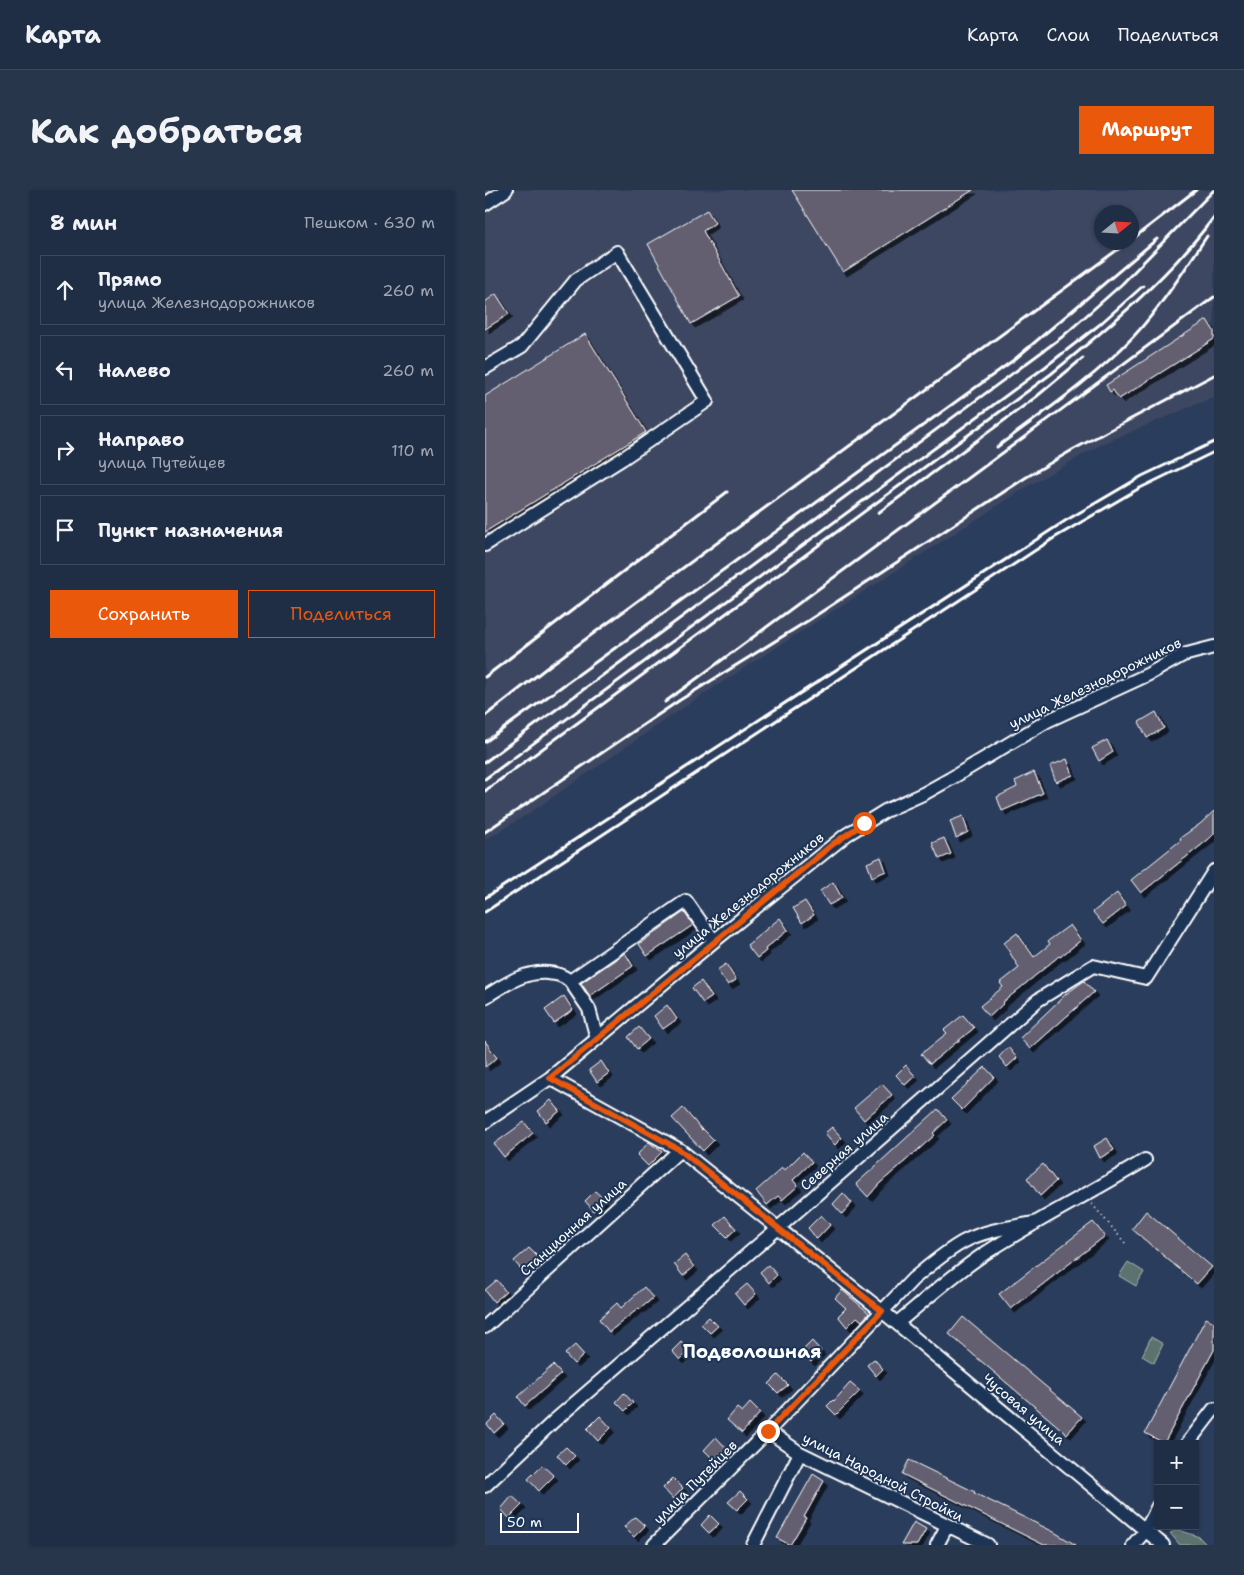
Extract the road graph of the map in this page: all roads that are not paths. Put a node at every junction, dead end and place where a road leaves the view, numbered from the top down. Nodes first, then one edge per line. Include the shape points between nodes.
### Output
1 (506, 190) edge
2 (485, 204) edge
3 (485, 368) edge
4 (485, 545) edge
5 (1214, 647) edge
6 (1214, 871) edge
7 (714, 941) junction
8 (570, 981) junction
9 (485, 997) edge
10 (597, 1039) junction
11 (550, 1078) junction
12 (485, 1122) edge
13 (680, 1150) junction
14 (1145, 1160) dead end
15 (1035, 1223) junction
16 (777, 1229) junction
17 (882, 1311) junction
18 (897, 1323) junction
19 (485, 1327) edge
20 (1214, 1408) edge
21 (768, 1431) junction
22 (1190, 1440) edge
23 (800, 1453) junction
24 (485, 1486) edge
25 (1154, 1514) edge
26 (947, 1526) junction
27 (1146, 1530) junction
28 (654, 1545) edge
29 (753, 1545) edge
30 (937, 1545) edge
31 (988, 1545) edge
32 (1133, 1545) edge
33 (1163, 1545) edge

1 - 2 street
3 - 4 street via 522,346 576,280 617,252 707,401
5 - 7 street, улица Железнодорожников via 1183,655 1047,721 925,793 864,823 833,844
6 - 16 street, Северная улица via 1146,978 1093,966 1038,1000
7 - 8 street via 686,901
7 - 10 street, улица Железнодорожников
8 - 9 street via 565,976 538,972 518,977
8 - 10 street via 589,1009
10 - 11 street, улица Железнодорожников
11 - 12 street, улица Железнодорожников
11 - 13 street, Чусовая улица
13 - 16 street, Чусовая улица
13 - 19 street, Станционная улица
14 - 15 street
15 - 17 street, улица Путейцев via 992,1231 964,1241 913,1279
15 - 18 street via 985,1253
16 - 17 street, Чусовая улица
16 - 24 street, Северная улица via 554,1421
17 - 18 street, Чусовая улица
17 - 21 street, улица Путейцев
18 - 27 street, Чусовая улица
20 - 22 street
21 - 23 street, улица Народной Стройки
21 - 28 street, улица Путейцев
23 - 26 street, улица Народной Стройки
23 - 29 street
25 - 27 street
26 - 30 street
26 - 31 street, улица Народной Стройки
27 - 32 street
27 - 33 street, Чусовая улица

